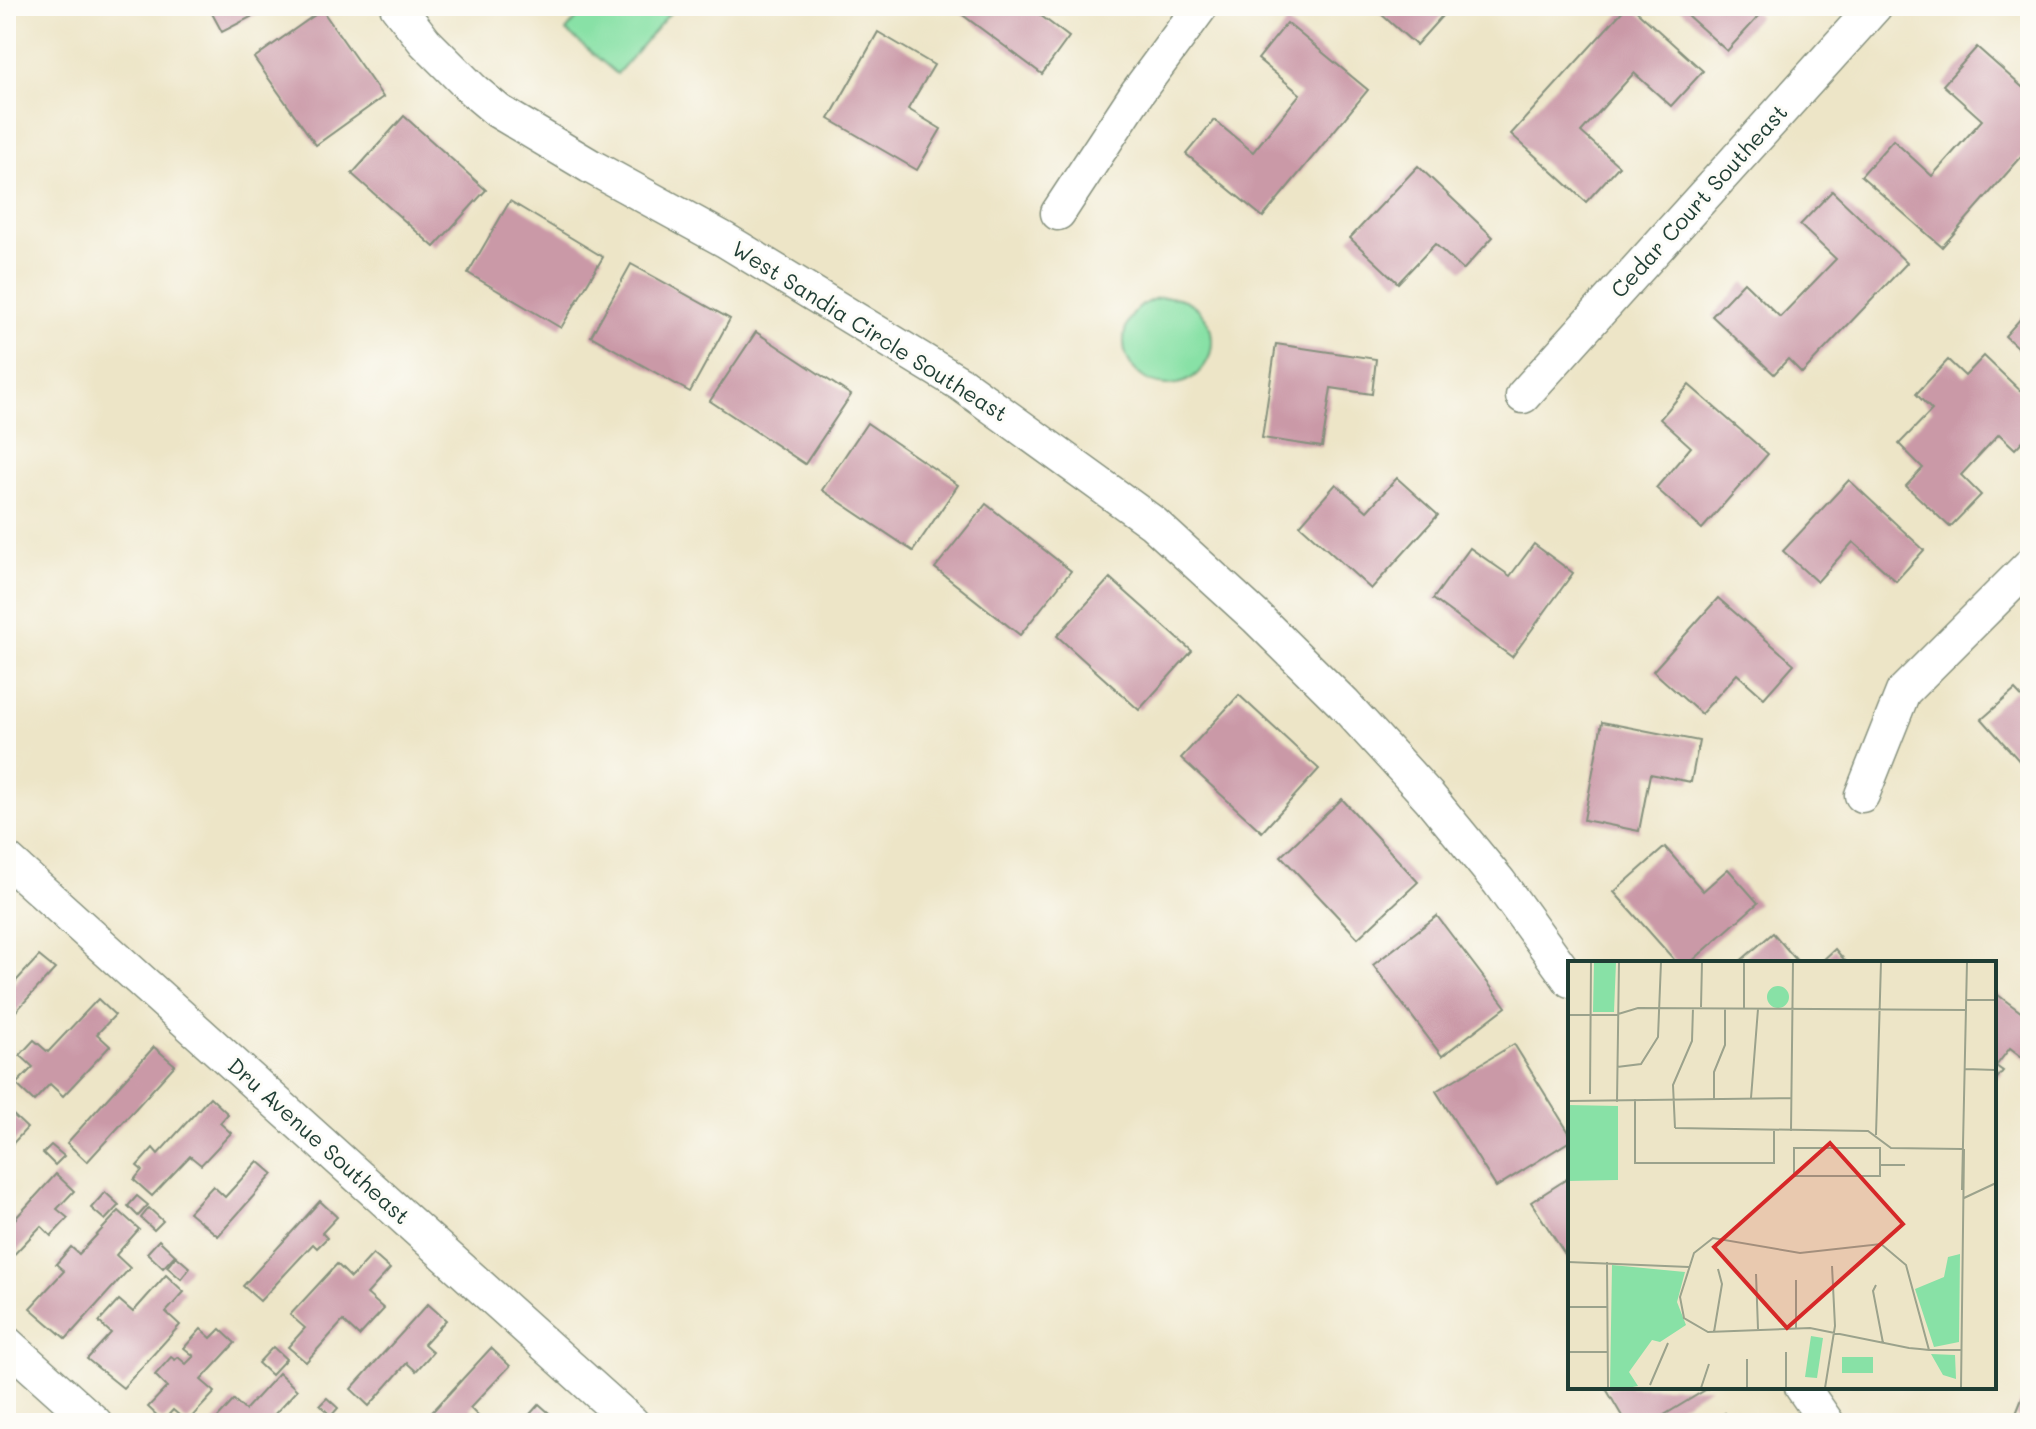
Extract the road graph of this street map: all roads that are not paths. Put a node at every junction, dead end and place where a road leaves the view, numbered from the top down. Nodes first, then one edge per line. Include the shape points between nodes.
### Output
1 (397, 6) edge
2 (1201, 6) edge
3 (1875, 6) edge
4 (1058, 213) dead end
5 (1523, 396) dead end
6 (2030, 565) edge
7 (1862, 795) dead end
8 (6, 859) edge
9 (1568, 977) edge
10 (6, 1343) edge
11 (1803, 1389) edge
12 (95, 1423) edge
13 (632, 1423) edge
14 (1827, 1423) edge

1 - 9 street, West Sandia Circle Southeast via 425,42 498,111 725,240 961,384 1153,523 1256,617 1430,798
2 - 4 street
3 - 5 street, Cedar Court Southeast
6 - 7 street via 1903,692
8 - 13 street, Dru Avenue Southeast
10 - 12 street
11 - 14 street

